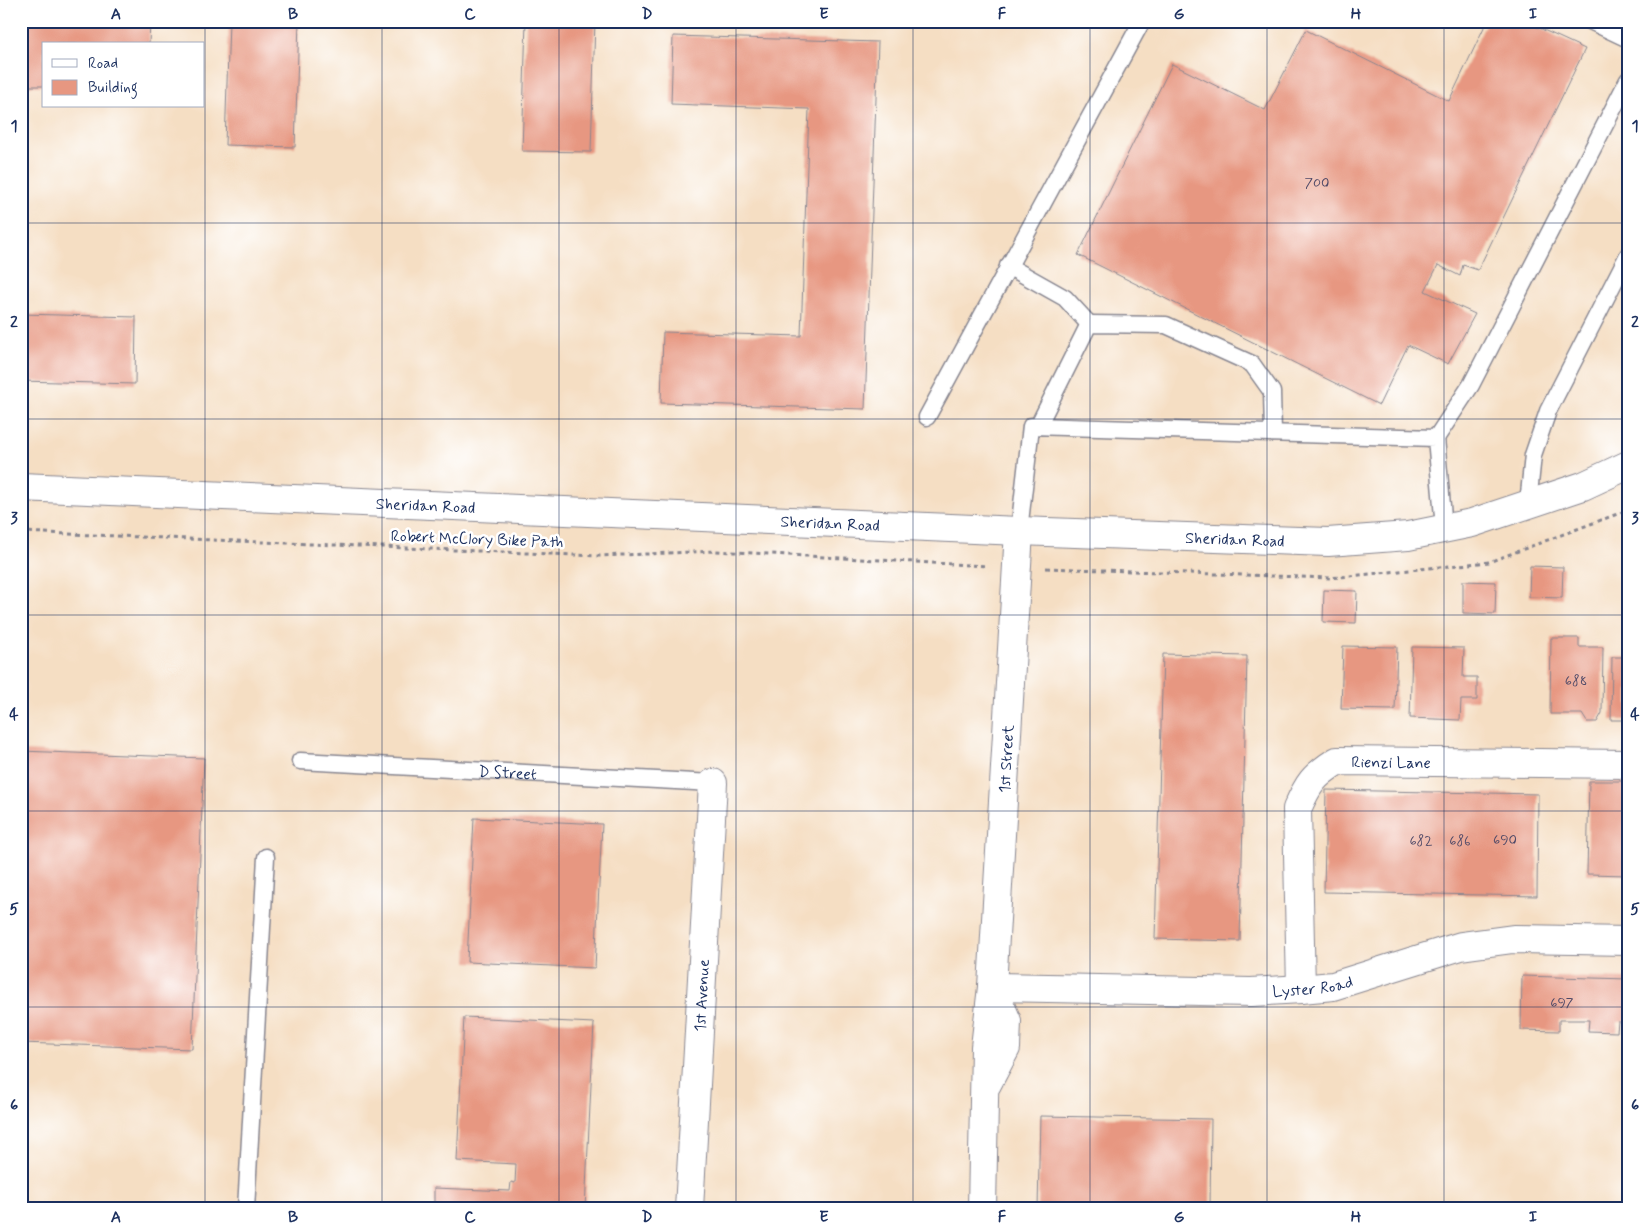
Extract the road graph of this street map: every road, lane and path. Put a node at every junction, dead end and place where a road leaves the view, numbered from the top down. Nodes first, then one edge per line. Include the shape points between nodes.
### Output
1 (1142, 21) edge
2 (1590, 21) edge
3 (1628, 39) edge
4 (1628, 80) edge
5 (1628, 254) edge
6 (1008, 266) junction
7 (1089, 324) junction
8 (927, 417) dead end
9 (1038, 426) junction
10 (1273, 433) junction
11 (1436, 438) junction
12 (1628, 465) edge
13 (21, 487) edge
14 (1528, 504) junction
15 (1444, 528) junction
16 (1019, 531) junction
17 (21, 532) edge
18 (931, 562) dead end
19 (300, 761) dead end
20 (1628, 764) edge
21 (713, 784) joint
22 (266, 857) dead end
23 (1628, 941) edge
24 (992, 987) junction
25 (1301, 989) junction
26 (246, 1209) edge
27 (689, 1209) edge
28 (982, 1209) edge

1 - 6 lane
2 - 3 lane
4 - 11 lane via 1472,385
5 - 14 lane via 1548,411 1533,455
6 - 7 lane via 1065,298
6 - 8 lane
7 - 9 lane
7 - 10 lane via 1166,325 1252,364 1272,392
9 - 10 lane
9 - 16 lane via 1032,426
10 - 11 lane
11 - 15 lane
12 - 14 street, Sheridan Road via 1583,486
13 - 16 street, Sheridan Road
14 - 15 street, Sheridan Road via 1472,523
15 - 16 street, Sheridan Road via 1408,536 1328,542
16 - 24 street, 1st Street
17 - 18 path, Robert McClory Bike Path via 599,556 716,551
19 - 21 lane, D Street
20 - 25 street, Rienzi Lane via 1337,761 1321,771 1306,787 1297,809
21 - 27 street, 1st Avenue
22 - 26 lane
23 - 25 street, Lyster Road via 1513,939 1461,946 1333,986
24 - 25 street, Lyster Road via 1251,992
24 - 28 street, 1st Street via 985,1047

